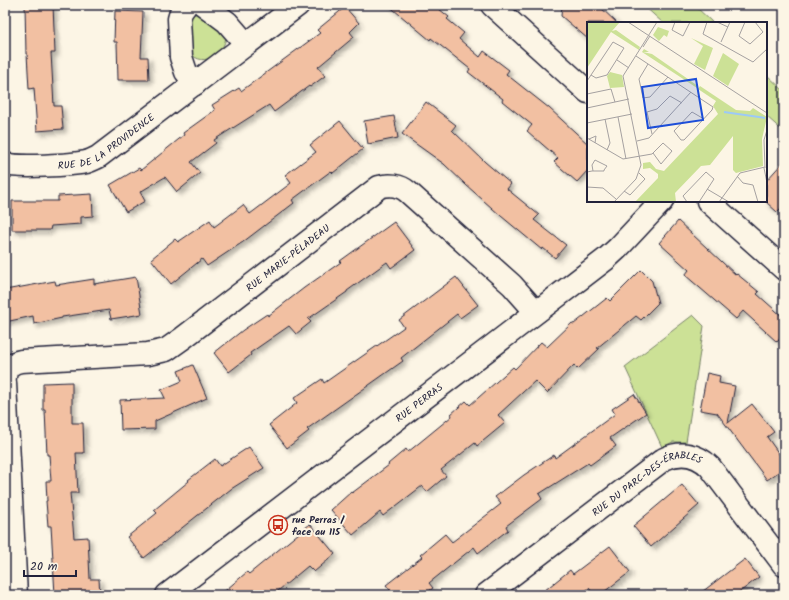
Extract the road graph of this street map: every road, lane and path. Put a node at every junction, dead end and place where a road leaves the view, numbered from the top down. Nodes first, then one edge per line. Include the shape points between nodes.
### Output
1 (186, 5) edge
2 (204, 5) edge
3 (298, 5) edge
4 (492, 5) edge
5 (246, 44) junction
6 (195, 84) junction
7 (587, 91) edge
8 (5, 164) edge
9 (661, 202) edge
10 (709, 202) edge
11 (784, 269) edge
12 (536, 312) junction
13 (5, 377) edge
14 (5, 383) edge
15 (784, 565) edge
16 (16, 595) edge
17 (167, 595) edge
18 (486, 595) edge

1 - 6 street via 179,19 181,57 186,72
2 - 5 street via 227,22
3 - 5 street, RUE DE LA PROVIDENCE
4 - 7 street
5 - 6 street, RUE DE LA PROVIDENCE
6 - 8 street, RUE DE LA PROVIDENCE via 93,160 29,165
9 - 12 street, RUE PERRAS via 606,259
10 - 11 street
12 - 13 street, RUE MARIE-PÉLADEAU via 512,285 408,192 399,186 385,186 379,187 166,350 148,354 21,361 10,365
12 - 17 street, RUE PERRAS
14 - 16 street
15 - 18 street, RUE DU PARC-DES-ÉRABLES via 705,461 689,454 679,454 664,459

